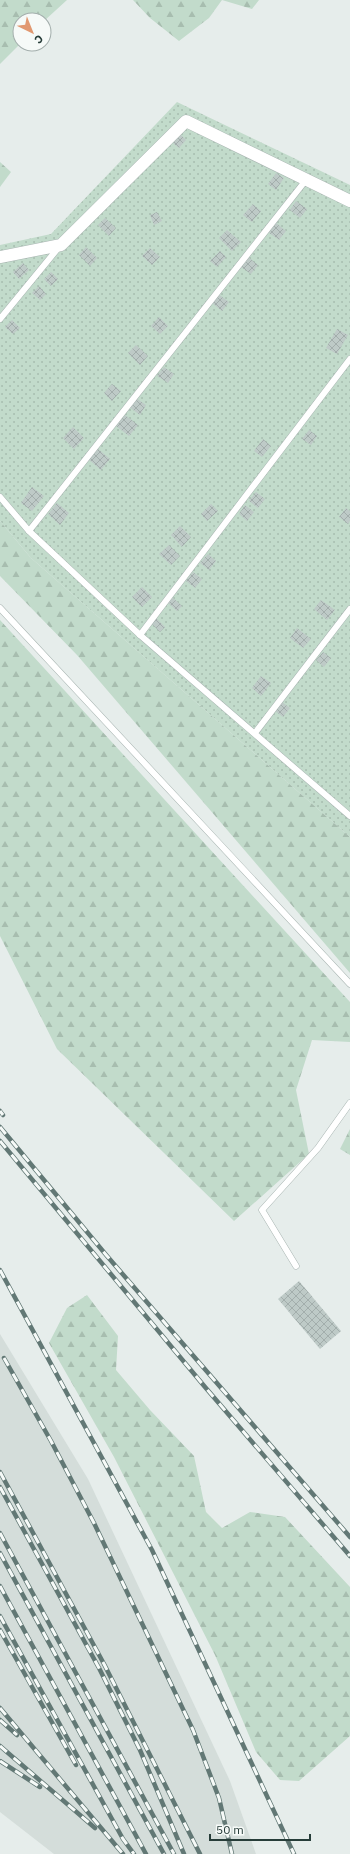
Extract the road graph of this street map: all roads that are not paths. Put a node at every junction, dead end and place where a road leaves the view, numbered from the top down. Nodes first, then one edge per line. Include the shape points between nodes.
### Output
1 (306, 180) junction
2 (350, 201) edge
3 (61, 244) junction
4 (0, 257) edge
5 (0, 319) edge
6 (350, 360) edge
7 (0, 497) edge
8 (29, 531) junction
9 (0, 608) edge
10 (350, 609) edge
11 (140, 634) junction
12 (254, 733) junction
13 (350, 816) edge
14 (350, 984) edge
15 (350, 1103) edge
16 (296, 1266) dead end

1 - 2 street
1 - 3 street via 186,121
1 - 8 lane
3 - 4 street
3 - 5 lane
6 - 11 lane
7 - 8 lane
8 - 11 lane
9 - 14 lane
10 - 12 lane
11 - 12 lane
12 - 13 lane
15 - 16 lane via 318,1148 262,1210

